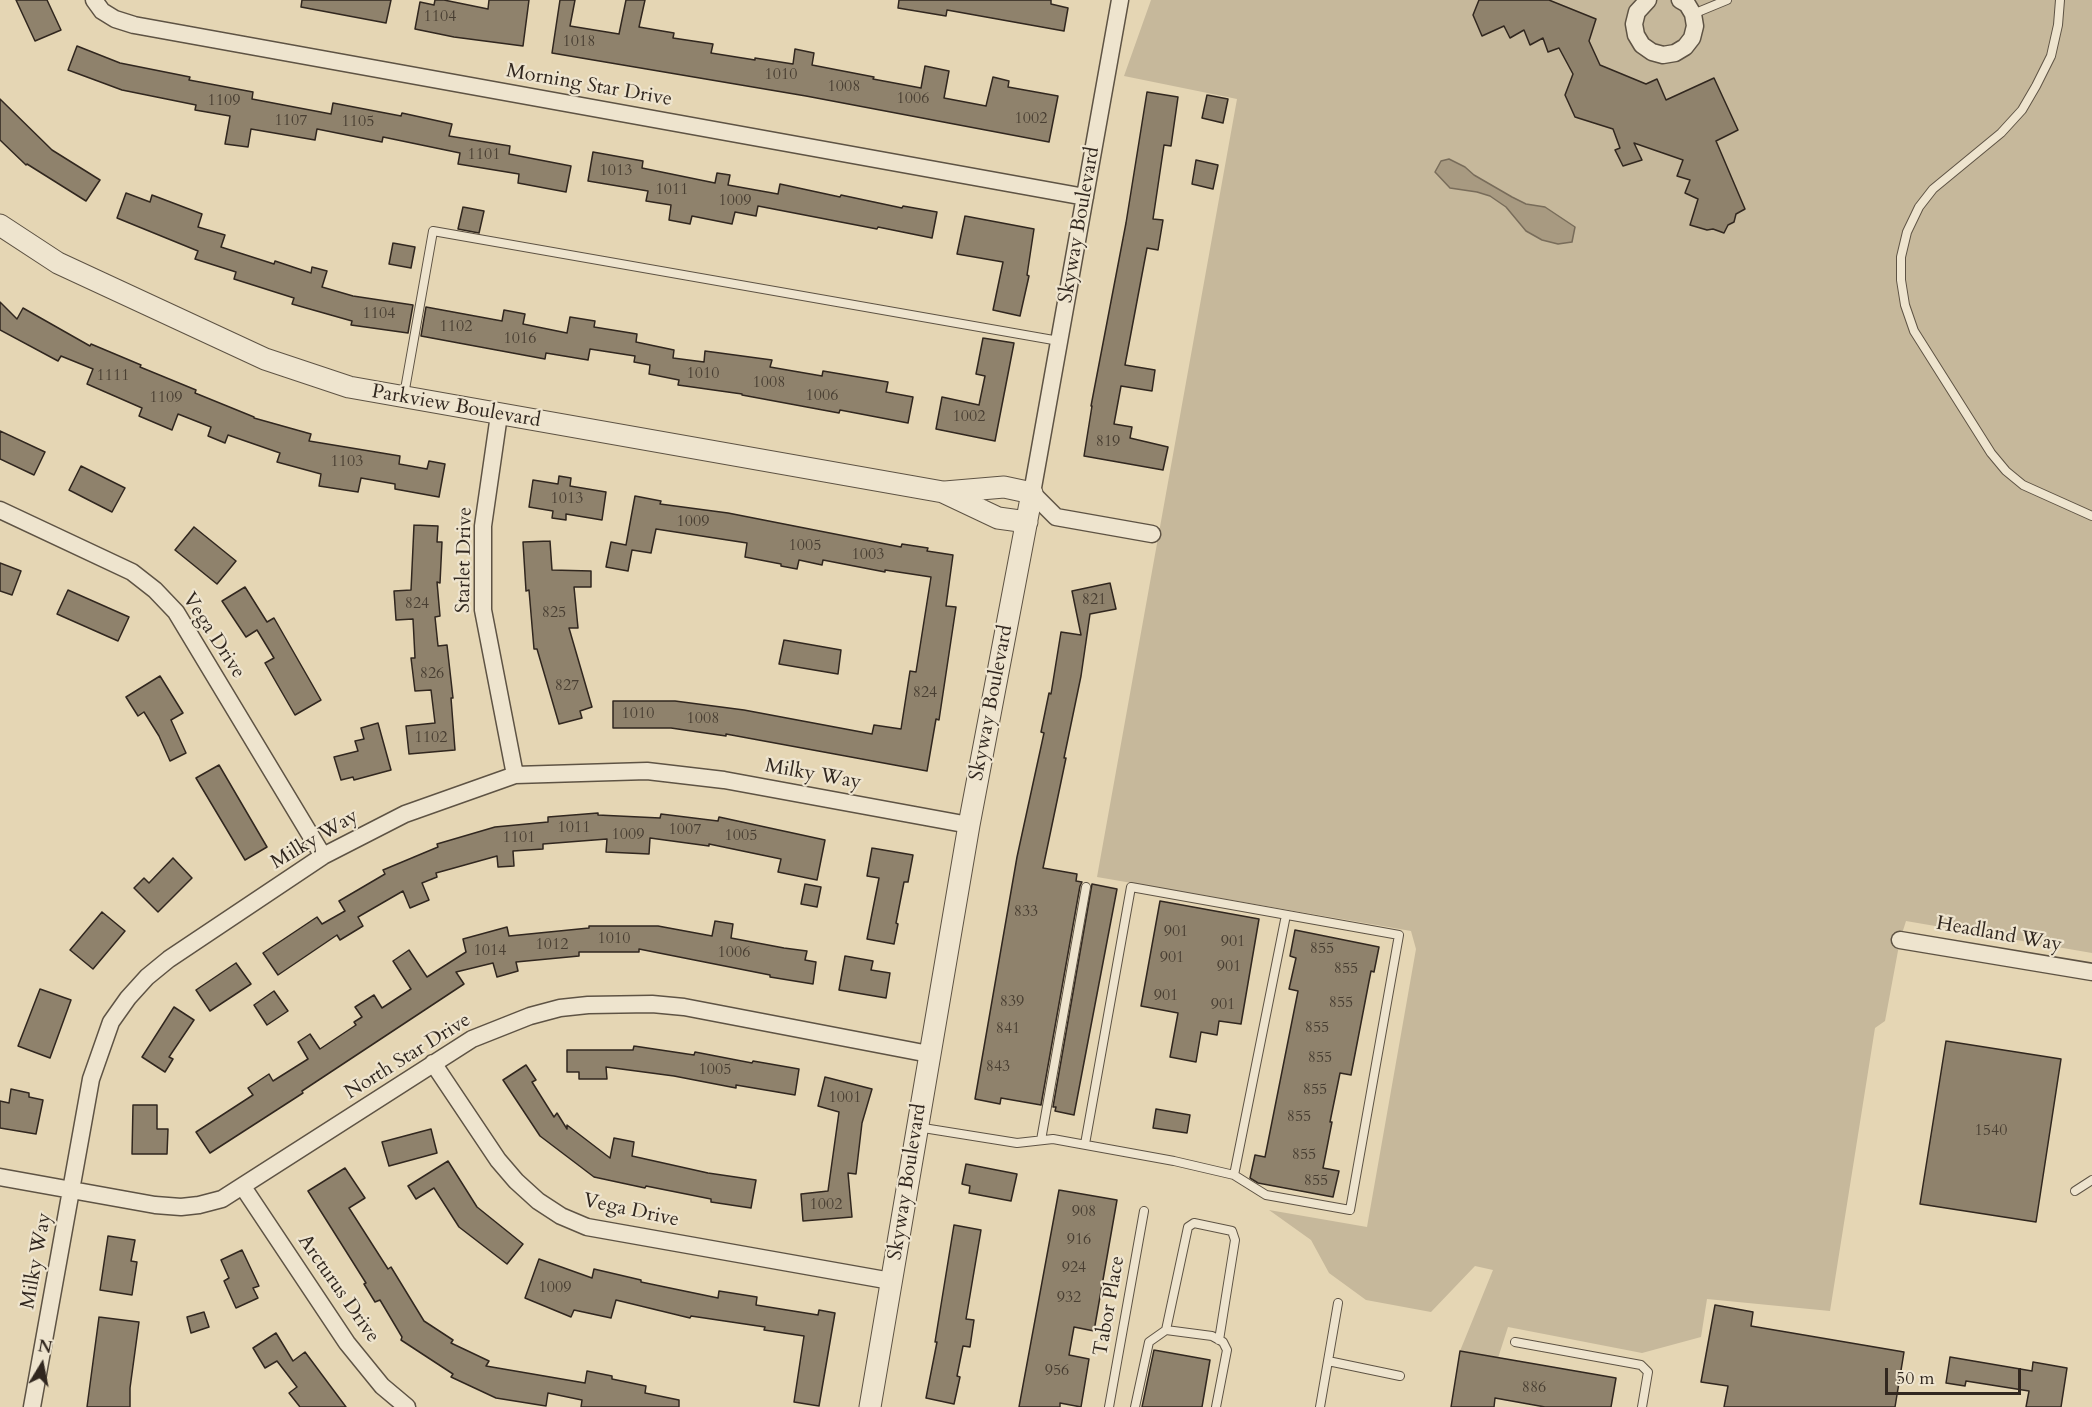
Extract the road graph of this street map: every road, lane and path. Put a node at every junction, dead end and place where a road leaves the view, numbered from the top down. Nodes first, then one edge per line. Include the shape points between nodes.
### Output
1 (94, 0) edge
2 (1120, 0) edge
3 (1648, 0) edge
4 (1680, 0) edge
5 (1727, 0) edge
6 (2060, 0) edge
7 (1693, 14) junction
8 (1085, 197) junction
9 (0, 225) edge
10 (1059, 341) junction
11 (404, 397) junction
12 (499, 415) junction
13 (944, 492) junction
14 (1032, 493) junction
15 (0, 510) edge
16 (2092, 516) edge
17 (1027, 522) junction
18 (1152, 534) dead end
19 (515, 776) junction
20 (969, 825) junction
21 (323, 856) junction
22 (1086, 887) dead end
23 (1286, 915) junction
24 (1900, 940) dead end
25 (2092, 972) edge
26 (929, 1054) junction
27 (433, 1063) junction
28 (917, 1126) junction
29 (1041, 1140) junction
30 (1085, 1144) junction
31 (1234, 1175) junction
32 (0, 1178) edge
33 (2092, 1180) edge
34 (243, 1187) junction
35 (72, 1191) junction
36 (2075, 1191) dead end
37 (1144, 1210) dead end
38 (891, 1281) junction
39 (1338, 1303) dead end
40 (1166, 1330) junction
41 (1219, 1340) junction
42 (1515, 1342) dead end
43 (1328, 1361) junction
44 (1400, 1376) dead end
45 (32, 1407) edge
46 (407, 1407) edge
47 (870, 1407) edge
48 (1109, 1407) edge
49 (1135, 1407) edge
50 (1216, 1407) edge
51 (1320, 1407) edge
52 (1642, 1407) edge

1 - 8 street, Morning Star Drive via 102,11 134,25
2 - 8 street, Skyway Boulevard
3 - 7 street via 1637,12 1634,24 1642,45 1652,52 1663,55 1685,47 1695,26
4 - 7 street
5 - 7 lane
6 - 16 lane via 2051,56 2022,111 1933,189 1919,207 1907,232 1901,280 1914,331 2006,471 2023,485
8 - 10 street, Skyway Boulevard
9 - 11 street, Parkview Boulevard via 58,263 265,359 349,387
10 - 11 lane via 433,231
10 - 14 street, Skyway Boulevard
11 - 12 street, Parkview Boulevard
12 - 13 street, Parkview Boulevard
12 - 19 street, Starlet Drive via 483,526 483,610
13 - 14 street, Parkview Boulevard via 1004,487
13 - 17 street, Parkview Boulevard via 998,518
14 - 17 street, Skyway Boulevard
14 - 18 street via 1056,517
15 - 21 street, Vega Drive via 132,572 176,612
17 - 20 street, Skyway Boulevard
19 - 20 street, Milky Way via 647,771 724,780
19 - 21 street, Milky Way via 405,814
20 - 26 street, Skyway Boulevard
21 - 35 street, Milky Way via 169,959 128,998 111,1022 91,1079
22 - 29 lane
23 - 30 lane via 1131,887
23 - 31 lane
23 - 31 lane via 1399,935 1350,1210 1266,1195
24 - 25 street, Headland Way
26 - 27 street, North Star Drive via 684,1007 618,1003 560,1008 530,1016 472,1039
26 - 28 street, Skyway Boulevard
27 - 34 street, North Star Drive
27 - 38 street, Vega Drive via 498,1160 538,1201 561,1216 587,1227
28 - 29 lane via 1017,1143
28 - 38 street, Skyway Boulevard
29 - 30 lane via 1053,1138
30 - 31 lane
32 - 35 street, North Star Drive
33 - 36 lane
34 - 35 street, North Star Drive via 222,1199 181,1207
34 - 46 street, Arcturus Drive via 347,1343 382,1386
35 - 45 street, Milky Way
37 - 48 lane, Tabor Place
38 - 47 street, Skyway Boulevard
39 - 43 lane
40 - 41 lane
40 - 41 lane via 1188,1227 1194,1223 1232,1231 1235,1240
40 - 49 lane via 1149,1342
41 - 50 lane via 1227,1350
42 - 52 lane via 1641,1365 1648,1372
43 - 44 lane
43 - 51 lane

